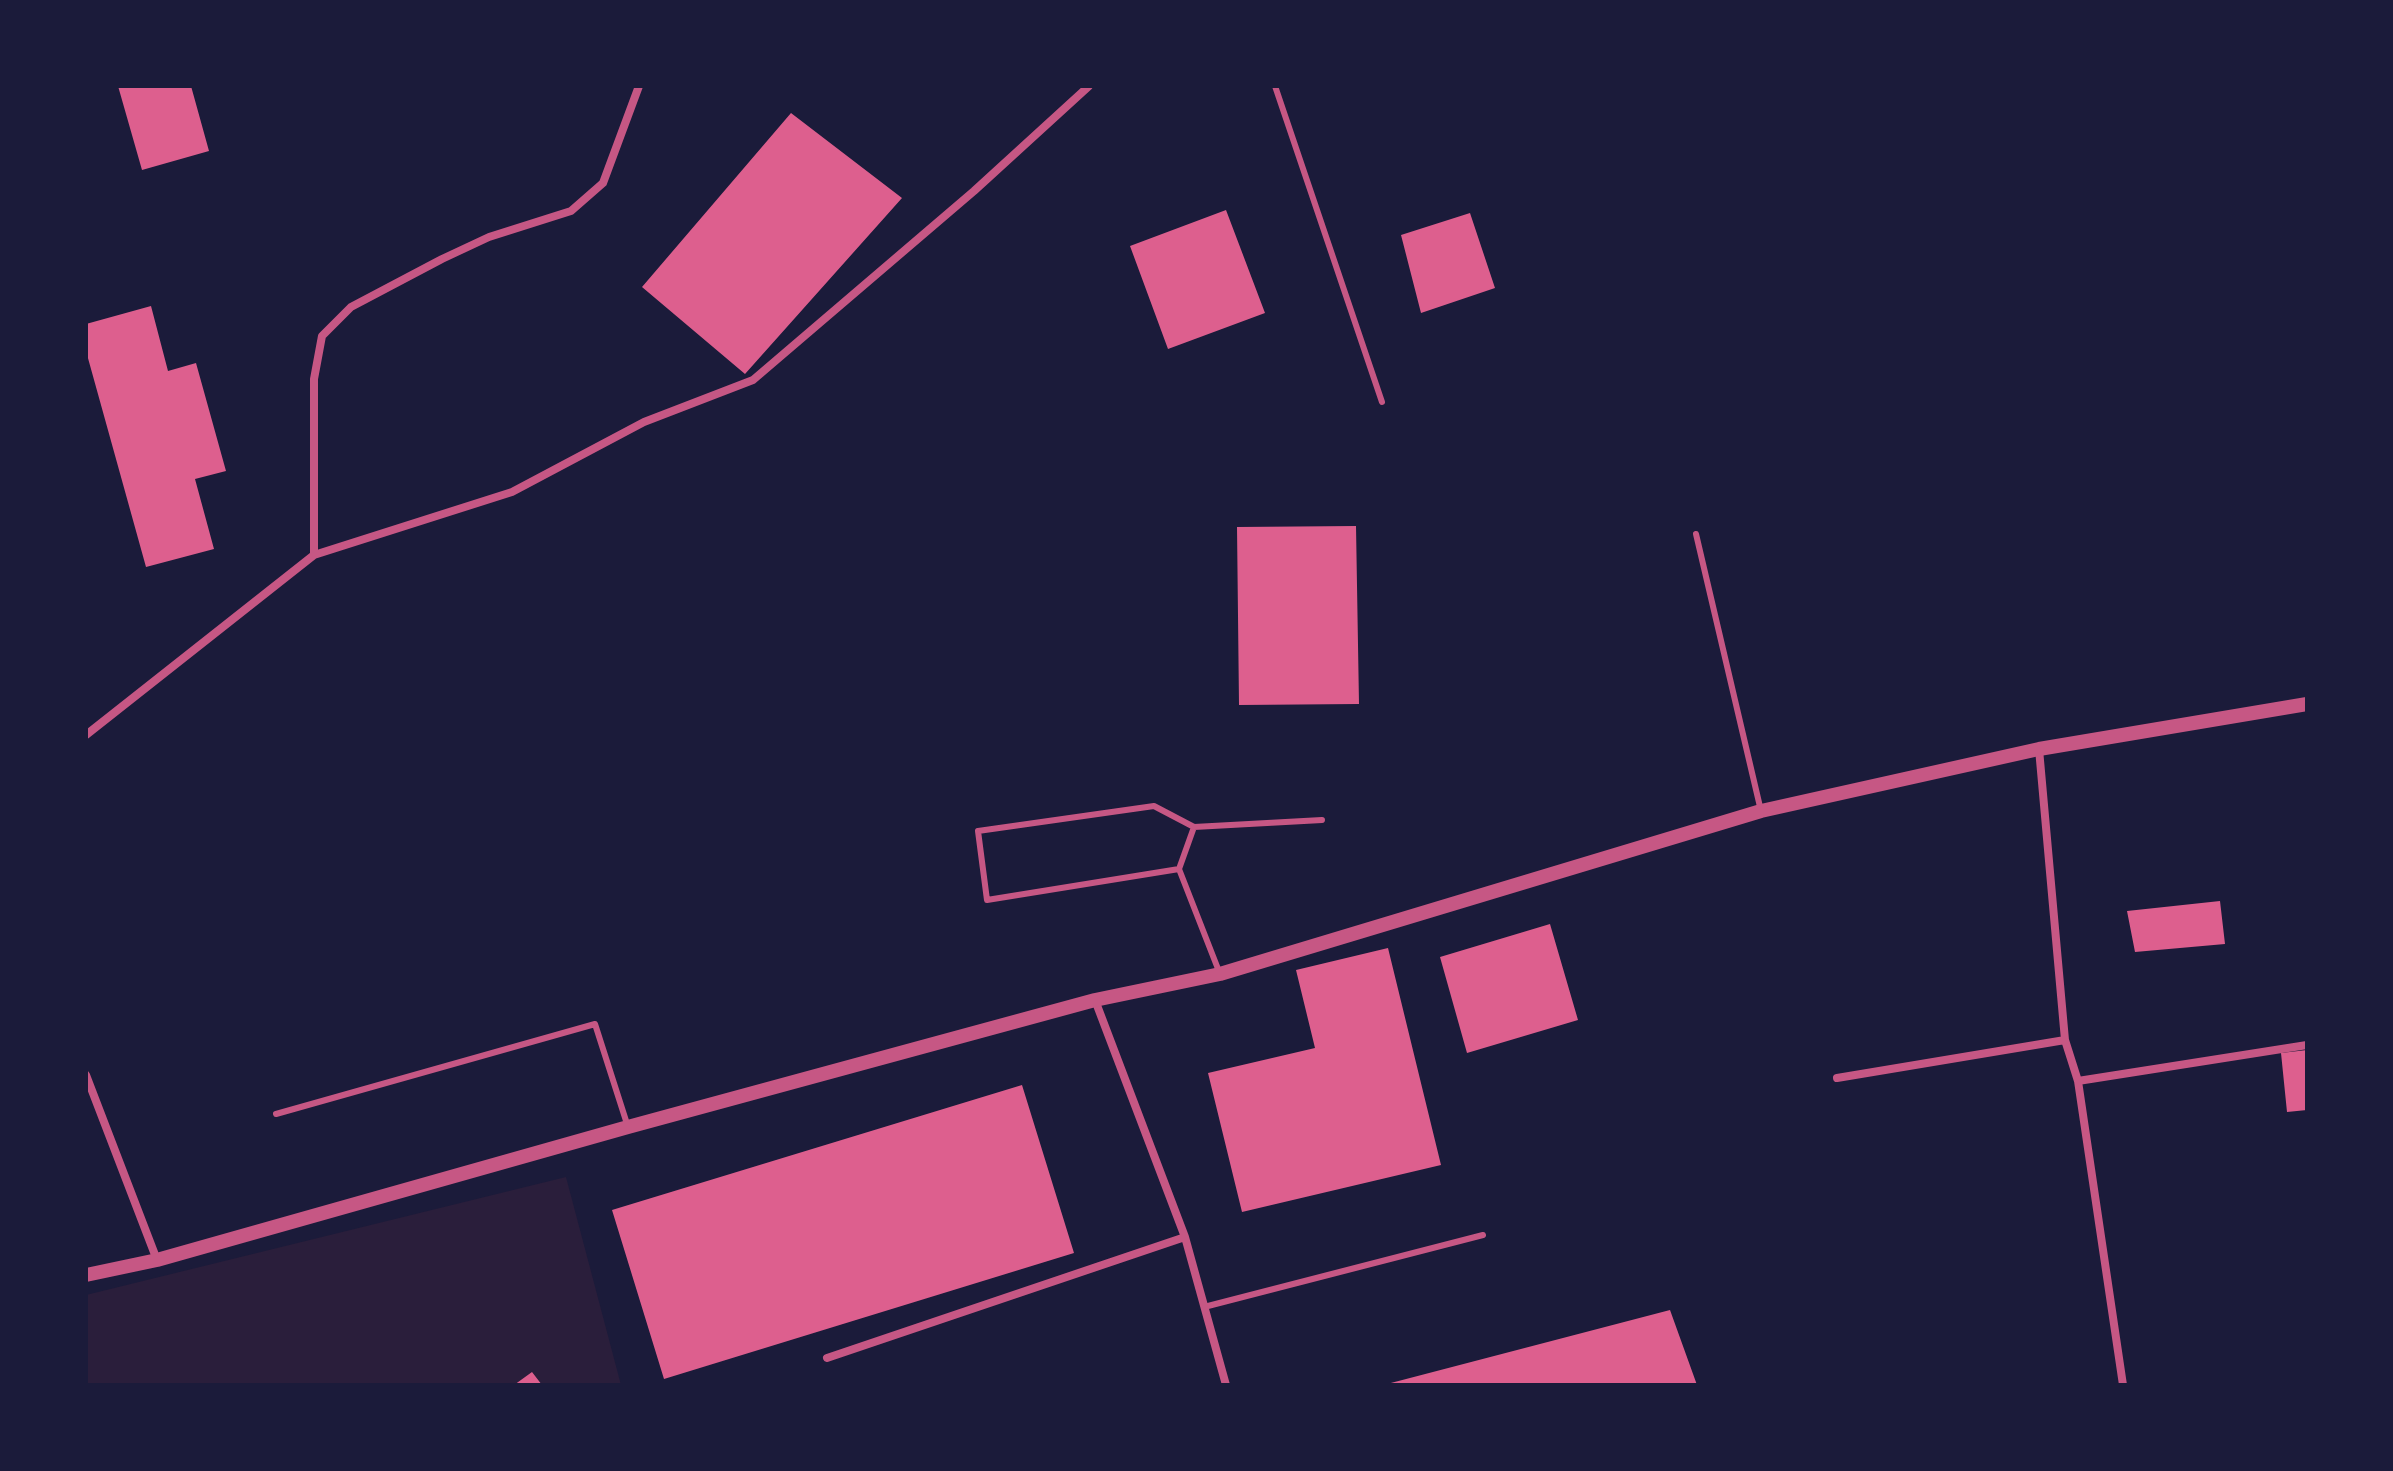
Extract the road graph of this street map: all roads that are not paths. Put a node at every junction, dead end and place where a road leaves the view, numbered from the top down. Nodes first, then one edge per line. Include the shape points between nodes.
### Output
1 (639, 86) edge
2 (1089, 86) edge
3 (1275, 86) edge
4 (1382, 402) dead end
5 (1696, 534) dead end
6 (314, 555) junction
7 (2307, 704) edge
8 (86, 735) edge
9 (2039, 749) junction
10 (1761, 811) junction
11 (1322, 820) dead end
12 (1194, 827) junction
13 (1179, 869) junction
14 (1220, 974) junction
15 (1095, 1000) junction
16 (2065, 1040) junction
17 (2307, 1045) edge
18 (86, 1075) edge
19 (1837, 1078) dead end
20 (2078, 1081) junction
21 (276, 1114) dead end
22 (628, 1127) junction
23 (1483, 1235) dead end
24 (1185, 1237) junction
25 (157, 1260) junction
26 (86, 1275) edge
27 (1204, 1307) junction
28 (827, 1358) dead end
29 (1226, 1385) edge
30 (2123, 1385) edge

1 - 6 street via 603,183 571,211 489,237 442,259 351,307 322,336 314,379
2 - 6 street via 753,380 644,422 512,492
3 - 4 lane
5 - 10 lane
6 - 8 street
7 - 9 street
9 - 10 street
9 - 16 street
10 - 14 street
11 - 12 lane
12 - 13 lane
12 - 13 lane via 1154,806 978,831 987,900
13 - 14 lane
14 - 15 street
15 - 22 street
15 - 24 street
16 - 19 street
16 - 20 street
17 - 20 street
18 - 25 street
20 - 30 street
21 - 22 lane via 595,1024
22 - 25 street
23 - 27 lane
24 - 27 street
24 - 28 street
25 - 26 street
27 - 29 street

